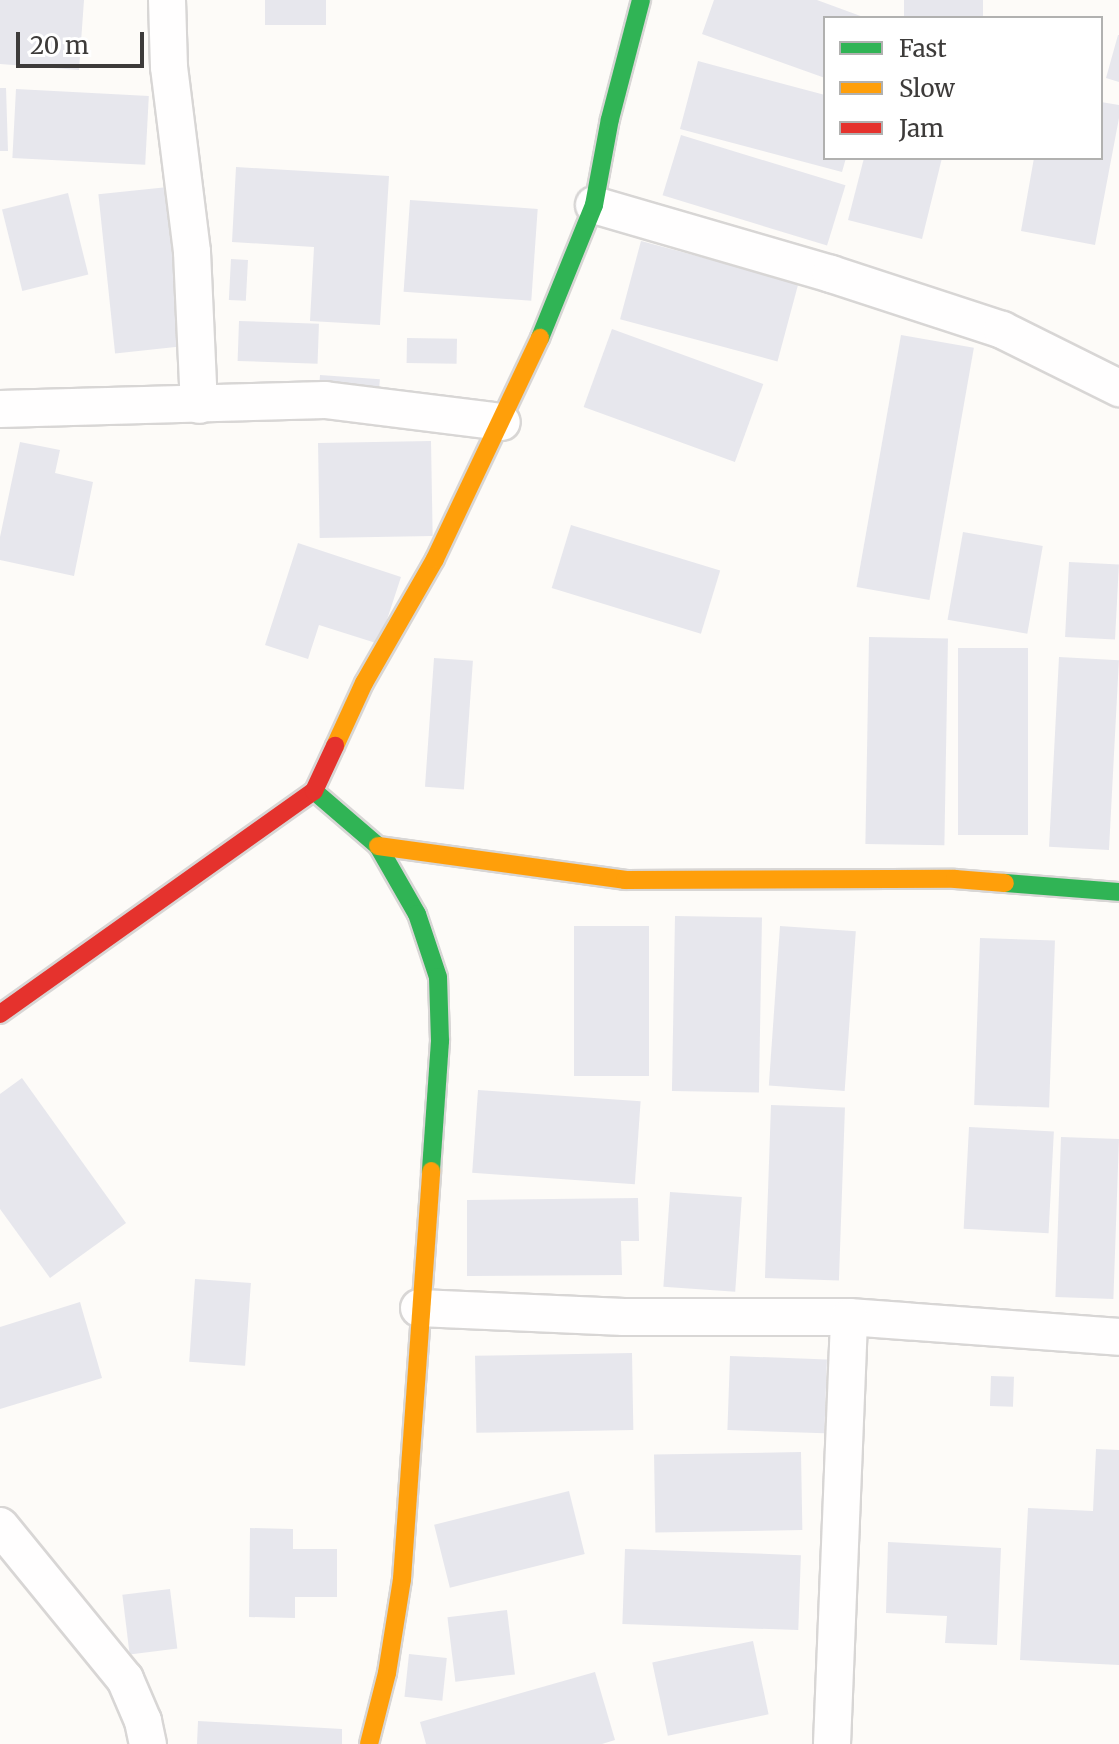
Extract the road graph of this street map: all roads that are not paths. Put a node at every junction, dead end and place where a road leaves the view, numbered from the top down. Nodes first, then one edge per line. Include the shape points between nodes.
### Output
1 (167, 0) edge
2 (641, 0) edge
3 (594, 205) junction
4 (1119, 388) edge
5 (199, 405) junction
6 (0, 409) edge
7 (502, 422) junction
8 (314, 791) junction
9 (378, 846) junction
10 (1119, 892) edge
11 (0, 1014) edge
12 (419, 1308) junction
13 (849, 1317) junction
14 (1119, 1337) edge
15 (0, 1526) edge
16 (148, 1744) edge
17 (369, 1744) edge
18 (832, 1744) edge

1 - 5 street via 169,67 192,252
2 - 3 street
3 - 4 street via 1002,330
3 - 7 street
5 - 6 street
5 - 7 street via 325,400
7 - 8 street via 435,559 364,683
8 - 9 street
8 - 11 street
9 - 10 street via 625,880 955,879
9 - 12 street via 417,914 438,977 440,1041
12 - 13 street via 624,1317
12 - 17 street via 402,1579
13 - 14 street
13 - 18 street
15 - 16 street via 125,1679

